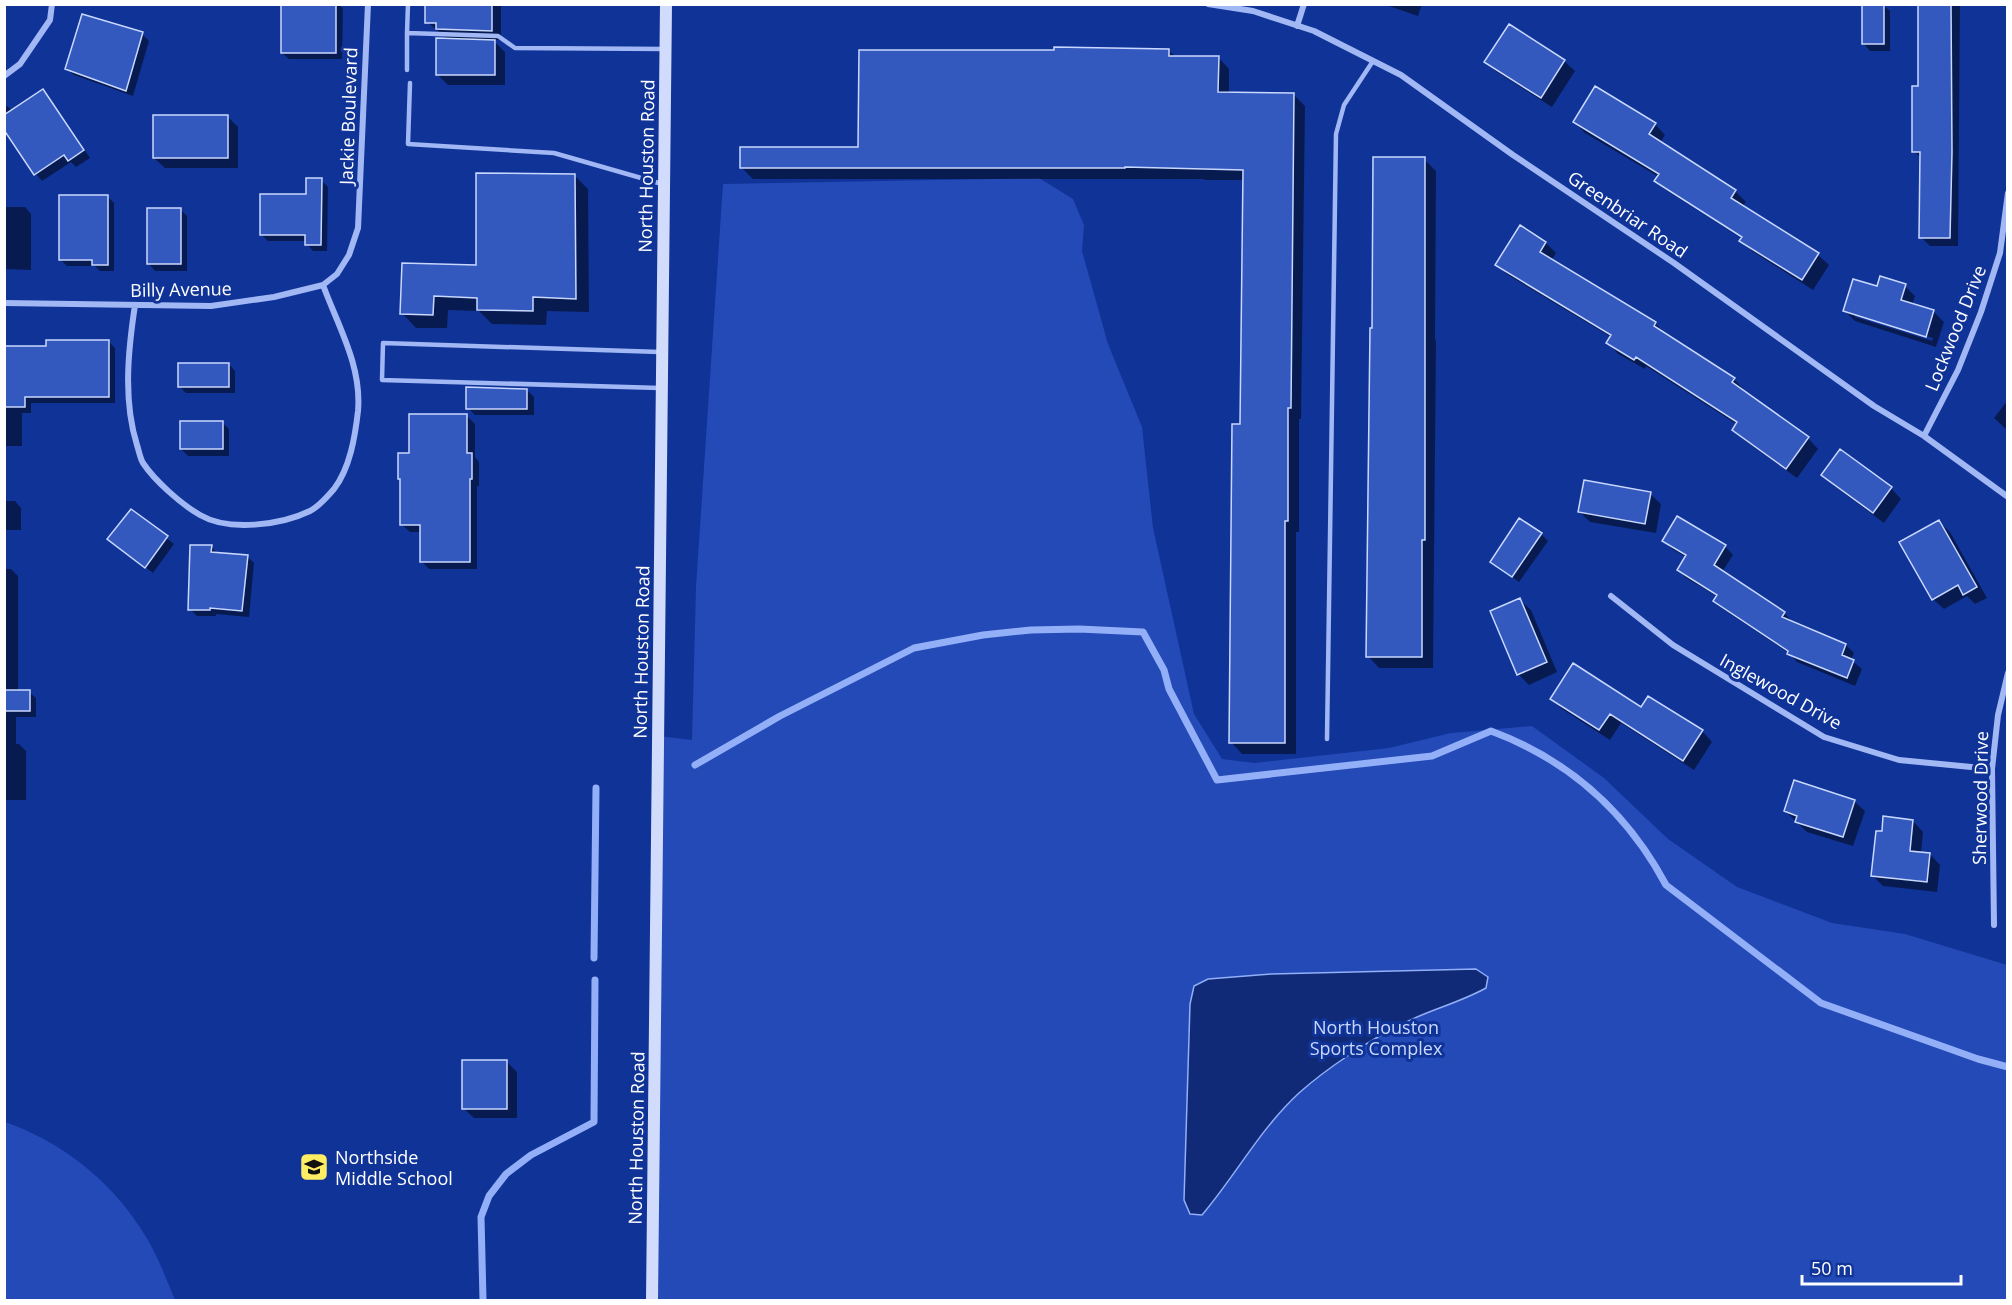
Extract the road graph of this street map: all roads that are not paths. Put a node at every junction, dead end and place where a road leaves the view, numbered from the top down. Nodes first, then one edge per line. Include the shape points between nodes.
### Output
1 (52, 4) edge
2 (368, 4) edge
3 (408, 4) edge
4 (666, 4) edge
5 (1208, 4) edge
6 (1304, 4) edge
7 (1298, 26) junction
8 (407, 33) junction
9 (665, 49) junction
10 (1373, 61) junction
11 (407, 70) dead end
12 (4, 76) edge
13 (410, 83) dead end
14 (664, 185) junction
15 (2007, 193) edge
16 (322, 285) junction
17 (4, 303) edge
18 (135, 305) junction
19 (662, 352) junction
20 (662, 388) junction
21 (1924, 436) junction
22 (2007, 497) edge
23 (1611, 596) dead end
24 (2007, 673) edge
25 (1327, 739) dead end
26 (1992, 769) junction
27 (1994, 925) dead end
28 (652, 1300) edge

1 - 12 street via 50,20 20,64
2 - 16 street, Jackie Boulevard via 358,228 349,255 337,274
3 - 8 lane
4 - 9 street, North Houston Road
5 - 7 street, Greenbriar Road via 1253,11
6 - 7 street
7 - 10 street, Greenbriar Road
8 - 9 lane via 498,36 515,48
8 - 11 lane
9 - 14 street, North Houston Road
10 - 21 street, Greenbriar Road via 1401,75 1874,406
10 - 25 lane via 1344,105 1336,134
13 - 14 lane via 408,144 554,153
14 - 19 street, North Houston Road
15 - 21 street, Lockwood Drive via 2000,254 1981,312 1958,370
16 - 18 street, Billy Avenue via 211,306
16 - 18 street via 345,336 356,376 358,410 348,463 334,489 313,510 285,521 263,524 221,523 201,516 169,491 142,462 132,431 128,394
17 - 18 street, Billy Avenue
19 - 20 street, North Houston Road
19 - 20 lane via 383,343 382,380
20 - 28 street, North Houston Road
21 - 22 street, Greenbriar Road
23 - 26 street, Inglewood Drive via 1673,645 1824,737 1899,760
24 - 26 street, Sherwood Drive
26 - 27 street, Sherwood Drive

